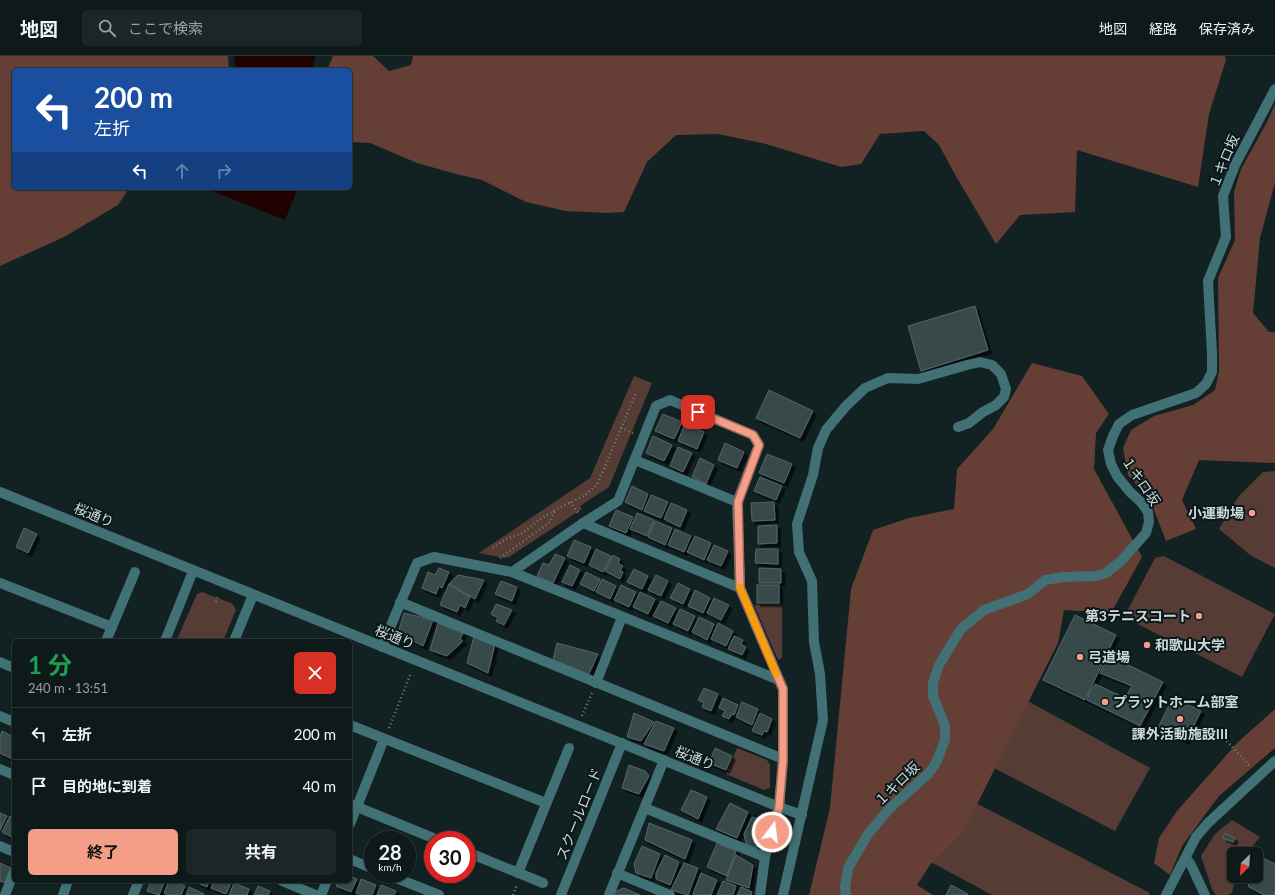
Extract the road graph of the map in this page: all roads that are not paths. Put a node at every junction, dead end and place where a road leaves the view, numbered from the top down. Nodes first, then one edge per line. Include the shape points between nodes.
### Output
1 (1275, 89) edge
2 (958, 427) dead end
3 (635, 460) junction
4 (0, 492) edge
5 (738, 502) junction
6 (581, 519) junction
7 (193, 571) junction
8 (135, 572) dead end
9 (512, 572) junction
10 (0, 583) edge
11 (740, 588) junction
12 (252, 595) junction
13 (400, 602) junction
14 (622, 617) junction
15 (112, 628) junction
16 (107, 639) edge
17 (166, 639) edge
18 (235, 639) edge
19 (382, 647) junction
20 (0, 662) edge
21 (12, 667) edge
22 (779, 680) junction
23 (596, 683) junction
24 (0, 716) edge
25 (12, 721) edge
26 (352, 726) edge
27 (384, 739) junction
28 (622, 743) junction
29 (569, 748) dead end
30 (664, 760) junction
31 (783, 760) junction
32 (1275, 761) edge
33 (0, 769) edge
34 (12, 774) edge
35 (546, 803) junction
36 (353, 805) edge
37 (779, 807) junction
38 (645, 808) junction
39 (802, 815) junction
40 (424, 834) edge
41 (0, 846) edge
42 (12, 851) edge
43 (476, 856) edge
44 (765, 857) junction
45 (1186, 858) junction
46 (352, 860) edge
47 (364, 865) edge
48 (617, 873) junction
49 (12, 877) edge
50 (518, 877) junction
51 (67, 883) edge
52 (138, 883) edge
53 (287, 883) edge
54 (326, 883) edge
55 (409, 883) edge
56 (542, 883) dead end
57 (5, 895) edge
58 (63, 895) edge
59 (134, 895) edge
60 (316, 895) edge
61 (321, 895) edge
62 (439, 895) edge
63 (561, 895) edge
64 (609, 895) edge
65 (670, 895) edge
66 (760, 895) edge
67 (783, 895) edge
68 (846, 895) edge
69 (1166, 895) edge
70 (1205, 895) edge

1 - 68 street, １キロ坂 via 1235,165 1223,196 1226,237 1208,281 1212,372 1206,384 1196,393 1132,414 1119,424 1108,450 1117,476 1148,512 1146,533 1121,561 1106,572 1096,576 1045,580 1028,594 984,610 961,629 939,665 933,683 933,696 945,726 945,740 936,763 929,773 889,809 868,834 848,868
2 - 39 street via 969,423 1004,397 1006,389 1001,374 992,365 980,362 967,364 918,379 888,378 865,388 826,430 818,448 813,475 797,524 799,552 812,581 814,642 820,674 823,720
3 - 5 street
3 - 5 street via 656,406 670,400 753,435 759,445
3 - 6 street via 618,501
4 - 7 street, 桜通り
5 - 11 street
6 - 9 street
6 - 11 street
7 - 12 street, 桜通り
7 - 17 street
8 - 15 street
9 - 13 street via 434,557 417,563
9 - 14 street
10 - 15 street
11 - 22 street
12 - 18 street
12 - 19 street, 桜通り
13 - 19 street
13 - 23 street
14 - 22 street
14 - 23 street
15 - 16 street
19 - 28 street, 桜通り
20 - 21 street
22 - 31 street via 783,689
23 - 31 street
24 - 25 street
26 - 27 street
27 - 35 street
27 - 36 street
28 - 30 street, 桜通り
28 - 63 street, スクールロード
29 - 35 street
30 - 37 street, 桜通り
30 - 38 street
31 - 37 street
32 - 45 street via 1208,823 1196,837
33 - 34 street
35 - 50 street
36 - 40 street
37 - 39 street, 桜通り
37 - 44 street
38 - 44 street
38 - 48 street
39 - 67 street
41 - 42 street
43 - 50 street
44 - 66 street
45 - 69 street
45 - 70 street
46 - 47 street
48 - 64 street
48 - 65 street
49 - 57 street
50 - 56 street
51 - 58 street
52 - 59 street
53 - 60 street
54 - 61 street
55 - 62 street

